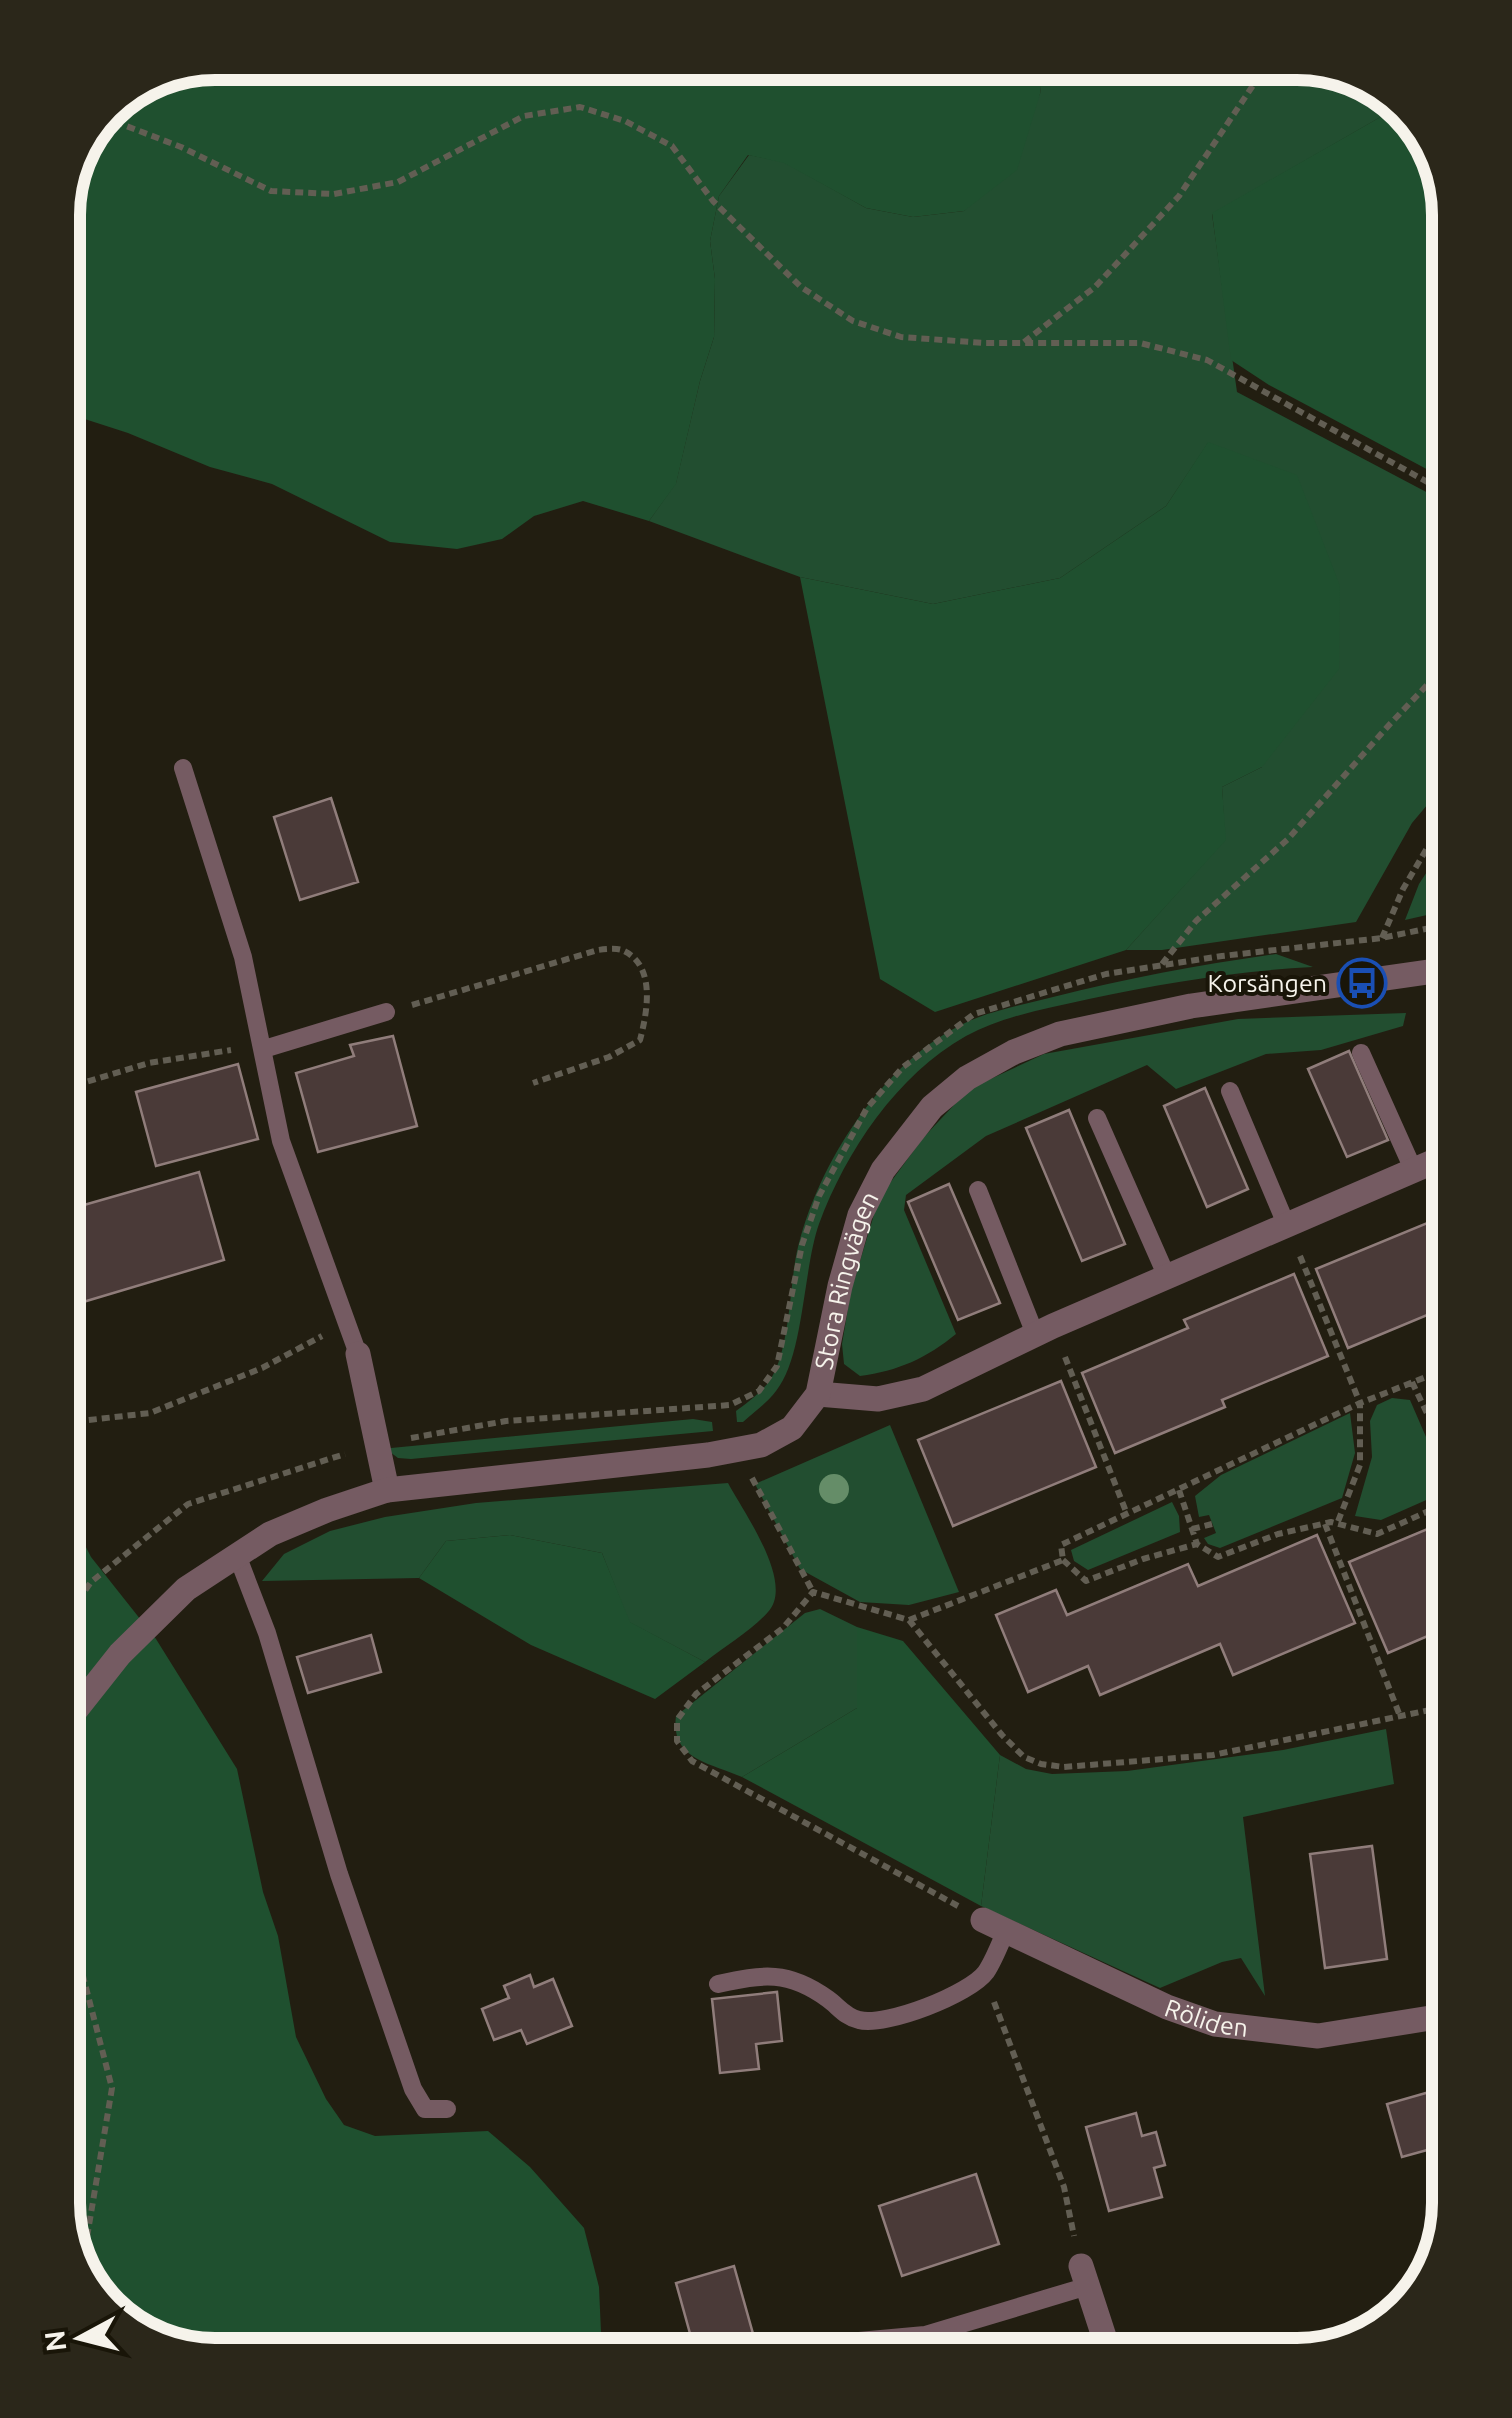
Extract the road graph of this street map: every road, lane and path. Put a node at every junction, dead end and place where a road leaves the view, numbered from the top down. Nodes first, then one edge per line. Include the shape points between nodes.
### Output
1 (1257, 80) edge
2 (118, 123) edge
3 (1022, 344) junction
4 (1432, 484) edge
5 (1432, 681) edge
6 (182, 768) dead end
7 (1432, 842) edge
8 (1432, 928) edge
9 (1382, 938) junction
10 (1162, 964) junction
11 (1432, 971) edge
12 (386, 1012) joint
13 (264, 1049) junction
14 (1360, 1053) dead end
15 (533, 1083) dead end
16 (80, 1084) edge
17 (1230, 1090) dead end
18 (1097, 1118) dead end
19 (1432, 1162) edge
20 (1414, 1169) junction
21 (978, 1190) dead end
22 (1286, 1224) junction
23 (1167, 1277) junction
24 (345, 1323) junction
25 (1044, 1330) junction
26 (358, 1354) joint
27 (1432, 1375) edge
28 (1412, 1382) junction
29 (818, 1394) junction
30 (1360, 1403) junction
31 (730, 1405) junction
32 (1430, 1420) joint
33 (80, 1421) edge
34 (1432, 1424) edge
35 (375, 1444) junction
36 (742, 1448) junction
37 (387, 1490) junction
38 (1180, 1490) junction
39 (1432, 1510) edge
40 (1126, 1514) junction
41 (1212, 1524) dead end
42 (1324, 1524) junction
43 (1338, 1524) junction
44 (1192, 1529) junction
45 (1197, 1544) junction
46 (237, 1555) junction
47 (1064, 1560) junction
48 (813, 1592) junction
49 (80, 1598) edge
50 (909, 1620) junction
51 (80, 1704) edge
52 (1432, 1710) edge
53 (1400, 1716) junction
54 (995, 1925) junction
55 (80, 1967) edge
56 (984, 1976) junction
57 (718, 1984) dead end
58 (1432, 2019) edge
59 (447, 2109) dead end
60 (86, 2240) edge
61 (1084, 2276) junction
62 (899, 2338) edge
63 (1104, 2338) edge

1 - 3 path via 1179,196 1096,287
2 - 3 path via 271,191 334,194 398,182 524,116 580,107 672,146 713,202 800,287 853,321 901,337
3 - 4 path via 1140,343 1208,360
5 - 10 path via 1288,839 1196,921
6 - 13 lane via 243,957
7 - 9 path
8 - 9 path
9 - 10 path
10 - 31 path via 974,1014 903,1067 867,1108 819,1196 777,1366 758,1391
11 - 29 street, Stora Ringvägen via 1191,1006 1060,1034 967,1078 908,1134 860,1215
12 - 13 lane
12 - 15 path via 621,949 639,964 647,987 640,1040
13 - 16 path via 148,1063
13 - 24 lane via 281,1141
14 - 20 lane
17 - 22 lane
18 - 23 lane
19 - 20 street
20 - 22 street
21 - 25 lane
22 - 23 street
22 - 30 path
23 - 25 street
24 - 26 lane
24 - 33 path via 262,1368 150,1413
25 - 29 street via 923,1389 878,1399
25 - 40 path
26 - 35 street
27 - 28 path
28 - 30 path
28 - 32 path
29 - 36 street, Stora Ringvägen via 792,1428
30 - 38 path
30 - 43 path via 1360,1465
31 - 35 path via 506,1421
31 - 36 path
32 - 34 path
35 - 37 street
35 - 49 path via 188,1504
36 - 37 street, Stora Ringvägen
36 - 48 path
37 - 46 street, Stora Ringvägen via 270,1534
38 - 40 path
38 - 44 path
39 - 43 path via 1378,1534
40 - 47 path via 1061,1545
41 - 44 path
42 - 43 path
42 - 45 path via 1218,1557
42 - 53 path
44 - 45 path
45 - 47 path via 1086,1580
46 - 51 street, Stora Ringvägen via 173,1602
46 - 59 lane via 414,2089 424,2110
47 - 50 path
48 - 50 path
48 - 54 path via 784,1628 696,1694 676,1720 677,1741 692,1761
50 - 53 path via 1002,1735 1040,1764 1213,1754
52 - 53 path
54 - 56 lane
54 - 58 street, Röliden via 1215,2024 1318,2036
55 - 60 path via 112,2088
56 - 57 lane via 918,2010 870,2022 848,2016 785,1976
56 - 61 path via 1064,2187
61 - 62 lane via 925,2336
61 - 63 street

